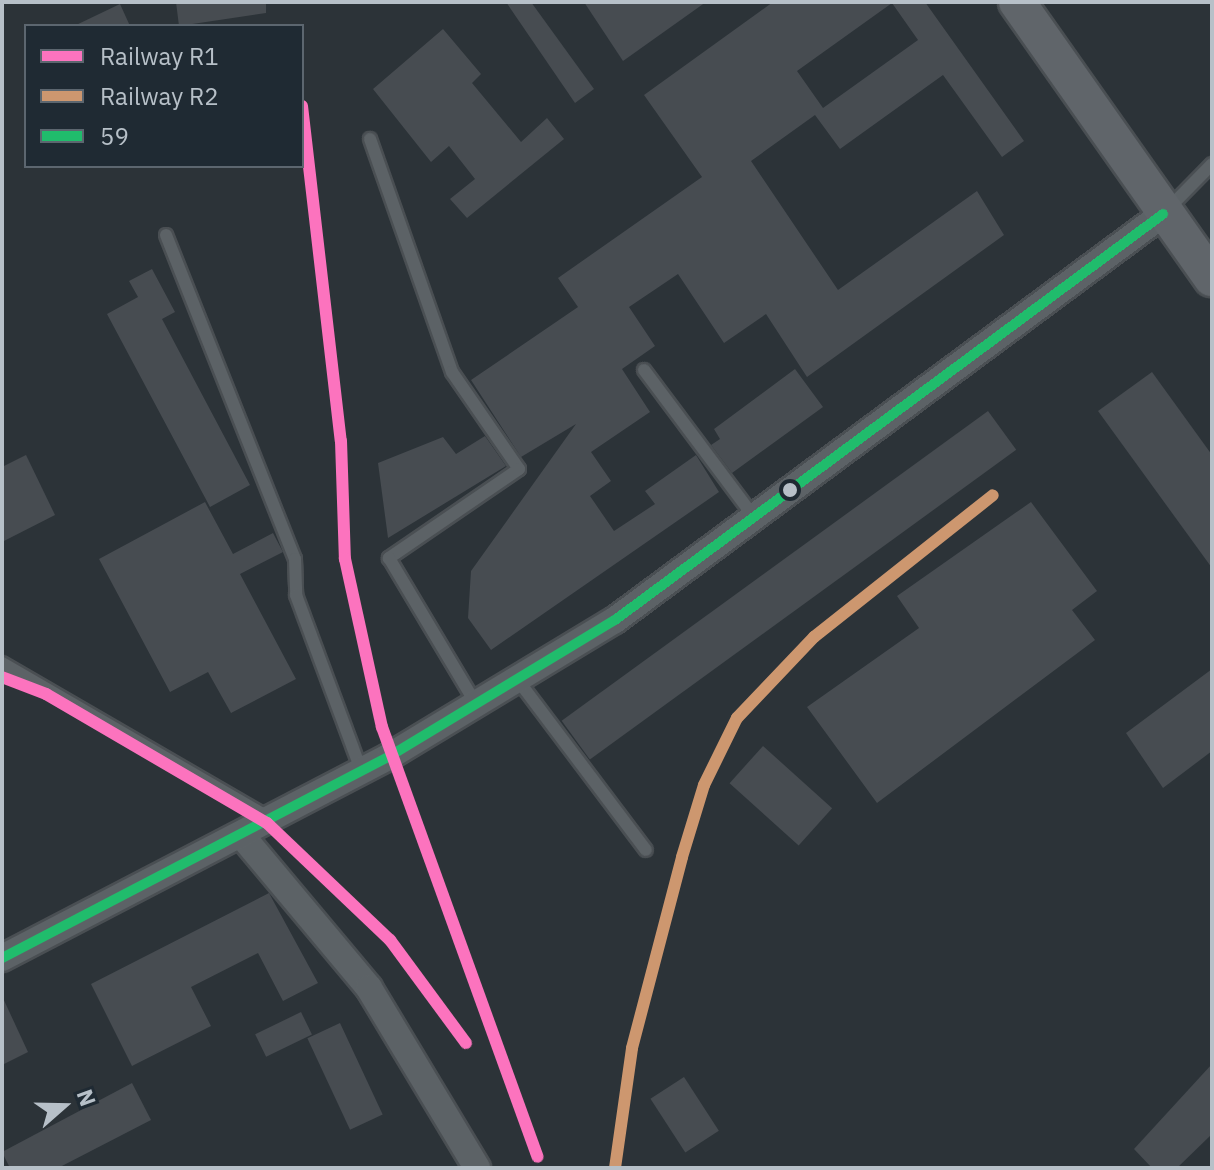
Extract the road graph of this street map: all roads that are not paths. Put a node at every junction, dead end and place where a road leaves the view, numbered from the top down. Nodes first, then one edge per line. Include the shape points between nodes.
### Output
1 (1017, 2) edge
2 (370, 139) dead end
3 (1212, 164) edge
4 (1163, 214) junction
5 (166, 235) dead end
6 (1212, 278) edge
7 (644, 370) dead end
8 (754, 517) junction
9 (2, 663) edge
10 (517, 679) junction
11 (476, 704) junction
12 (362, 772) junction
13 (272, 820) junction
14 (242, 836) junction
15 (646, 850) dead end
16 (2, 958) edge
17 (477, 1168) edge

1 - 4 main road
2 - 11 lane via 452,372 519,469 389,558
3 - 4 lane
4 - 6 main road
4 - 8 street
5 - 12 lane via 295,559 296,595
7 - 8 lane
8 - 10 street via 615,620
9 - 13 lane
10 - 11 street
10 - 15 lane
11 - 12 street
12 - 13 street
13 - 14 street
14 - 16 street
14 - 17 street via 369,988

